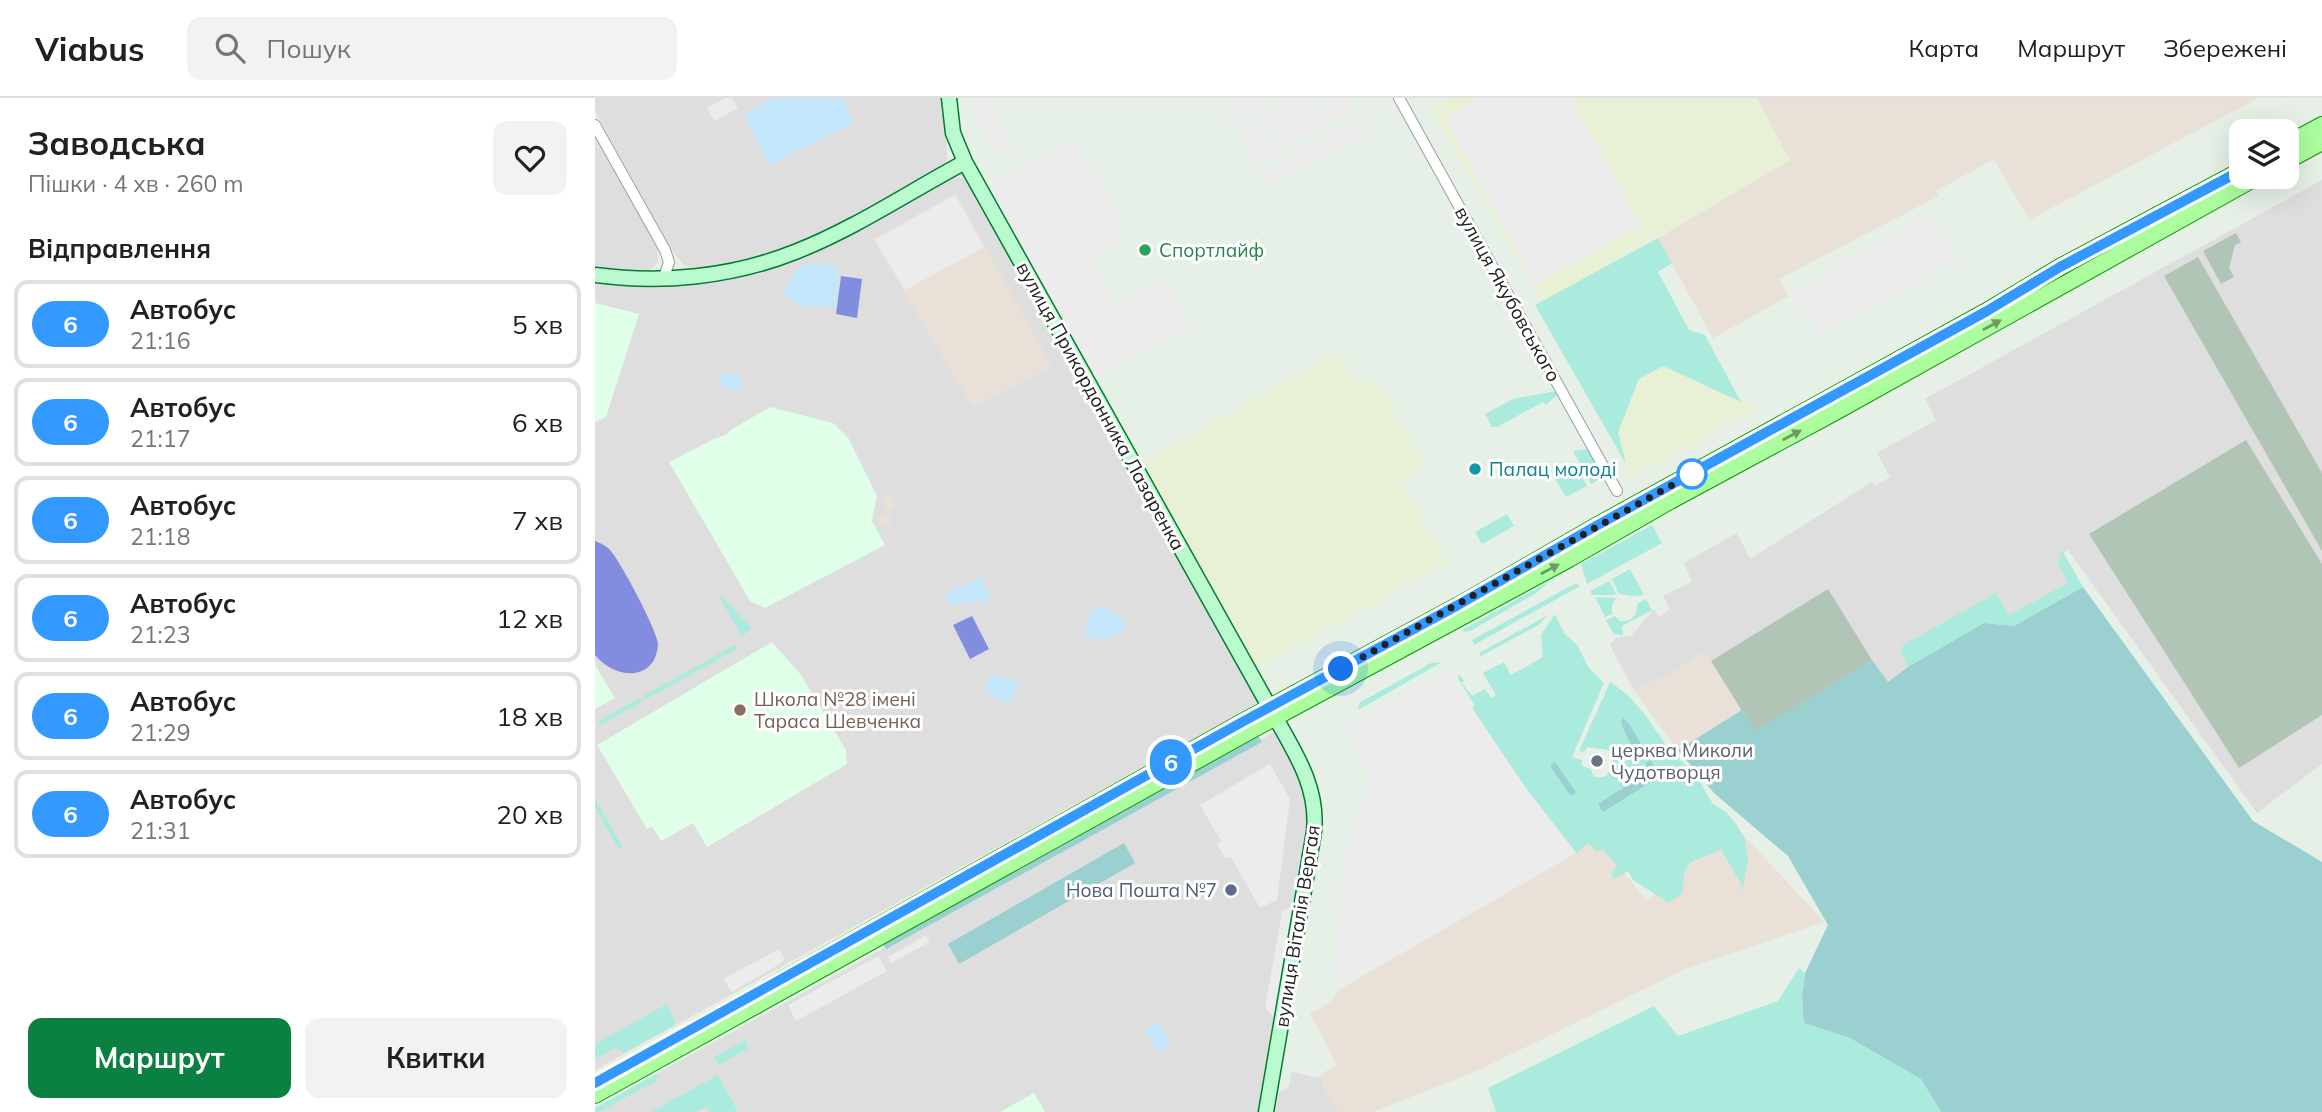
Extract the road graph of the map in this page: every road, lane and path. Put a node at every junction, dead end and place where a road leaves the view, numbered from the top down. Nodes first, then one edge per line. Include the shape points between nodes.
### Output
1 (949, 98) edge
2 (1399, 98) edge
3 (595, 125) edge
4 (2322, 125) edge
5 (2299, 137) edge
6 (2322, 142) edge
7 (2299, 154) edge
8 (965, 162) junction
9 (2229, 178) edge
10 (2232, 189) edge
11 (2156, 225) junction
12 (595, 275) edge
13 (664, 277) junction
14 (1617, 491) dead end
15 (1273, 713) junction
16 (595, 1083) edge
17 (595, 1095) edge
18 (1266, 1112) edge

1 - 8 street, вулиця Прикордонника Лазаренка via 953,133
2 - 14 street, вулиця Якубовського
3 - 13 street via 665,250 669,262
4 - 5 main road
6 - 7 main road
8 - 13 street via 795,252 730,272
8 - 15 street, вулиця Прикордонника Лазаренка
9 - 11 main road
10 - 11 main road
11 - 15 main road via 2060,267
12 - 13 street
15 - 16 main road
15 - 17 main road
15 - 18 street, вулиця Віталія Вергая via 1307,778 1315,816

